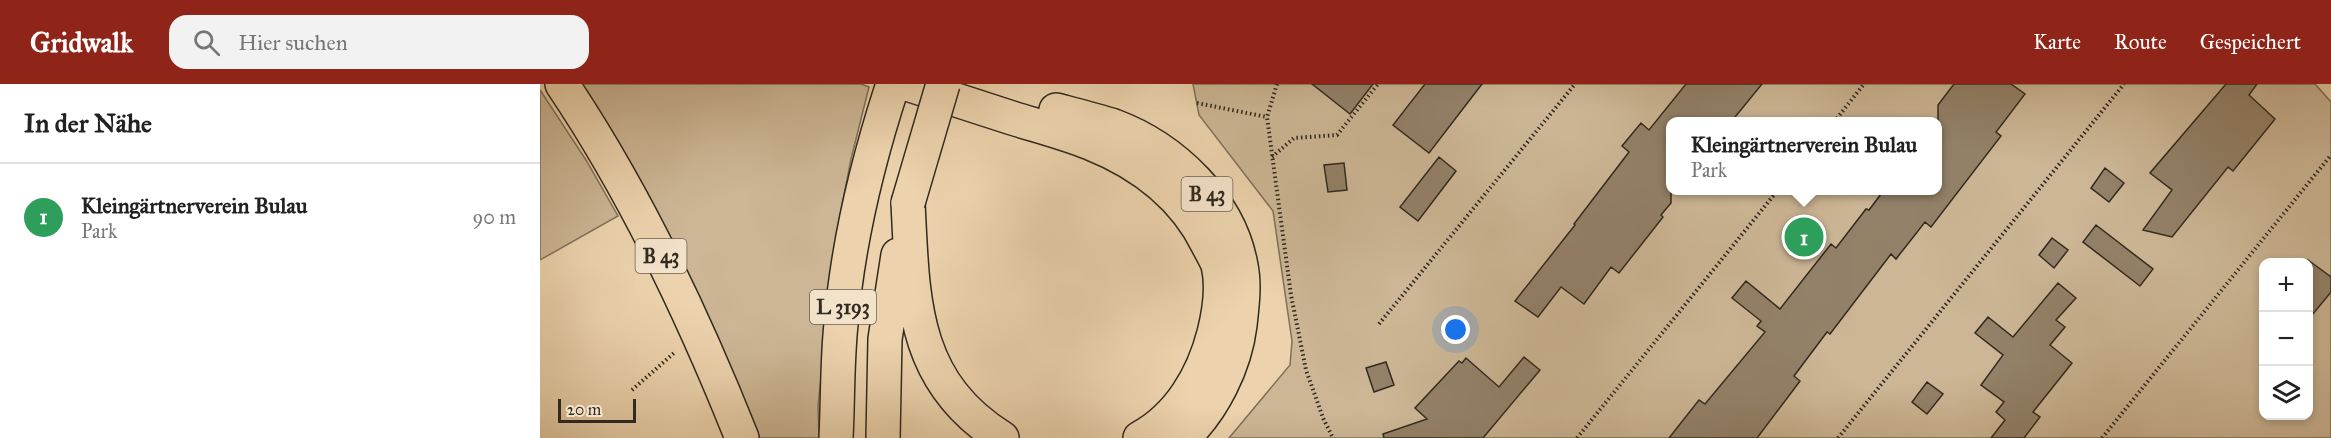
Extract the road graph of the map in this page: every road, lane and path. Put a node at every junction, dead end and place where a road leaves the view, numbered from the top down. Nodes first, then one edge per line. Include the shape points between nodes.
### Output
1 (562, 84) edge
2 (893, 84) edge
3 (907, 84) edge
4 (943, 84) edge
5 (967, 84) edge
6 (1277, 84) edge
7 (1378, 84) edge
8 (1575, 84) edge
9 (1864, 84) edge
10 (2124, 84) edge
11 (1197, 103) dead end
12 (1267, 117) junction
13 (1838, 117) edge
14 (2331, 155) edge
15 (1272, 158) junction
16 (1774, 195) edge
17 (908, 203) junction
18 (1379, 324) dead end
19 (681, 346) dead end
20 (632, 390) dead end
21 (741, 438) edge
22 (836, 438) edge
23 (883, 438) edge
24 (1002, 438) edge
25 (1140, 438) edge
26 (1183, 438) edge
27 (1333, 438) edge
28 (1577, 438) edge
29 (1838, 438) edge
30 (2102, 438) edge

1 - 21 highway, B 43 via 623,181 718,378
2 - 22 highway, L 3193 via 864,178 851,243 840,325
3 - 25 highway via 1090,143 1149,175 1194,219 1218,265 1215,328 1206,363 1178,408 1157,429
4 - 17 highway, L 3193, bridge
5 - 26 highway, B 43 via 1114,126 1142,139 1185,170 1222,217 1235,241 1242,267 1238,339 1217,392
6 - 12 path
7 - 15 path via 1337,135 1294,138
8 - 18 path
9 - 13 path
10 - 29 path
11 - 12 path
12 - 15 path
14 - 30 path
15 - 27 path via 1305,370
16 - 28 path
17 - 23 highway, L 3193 via 885,339
17 - 24 highway via 917,317 934,369 965,409
19 - 20 path

